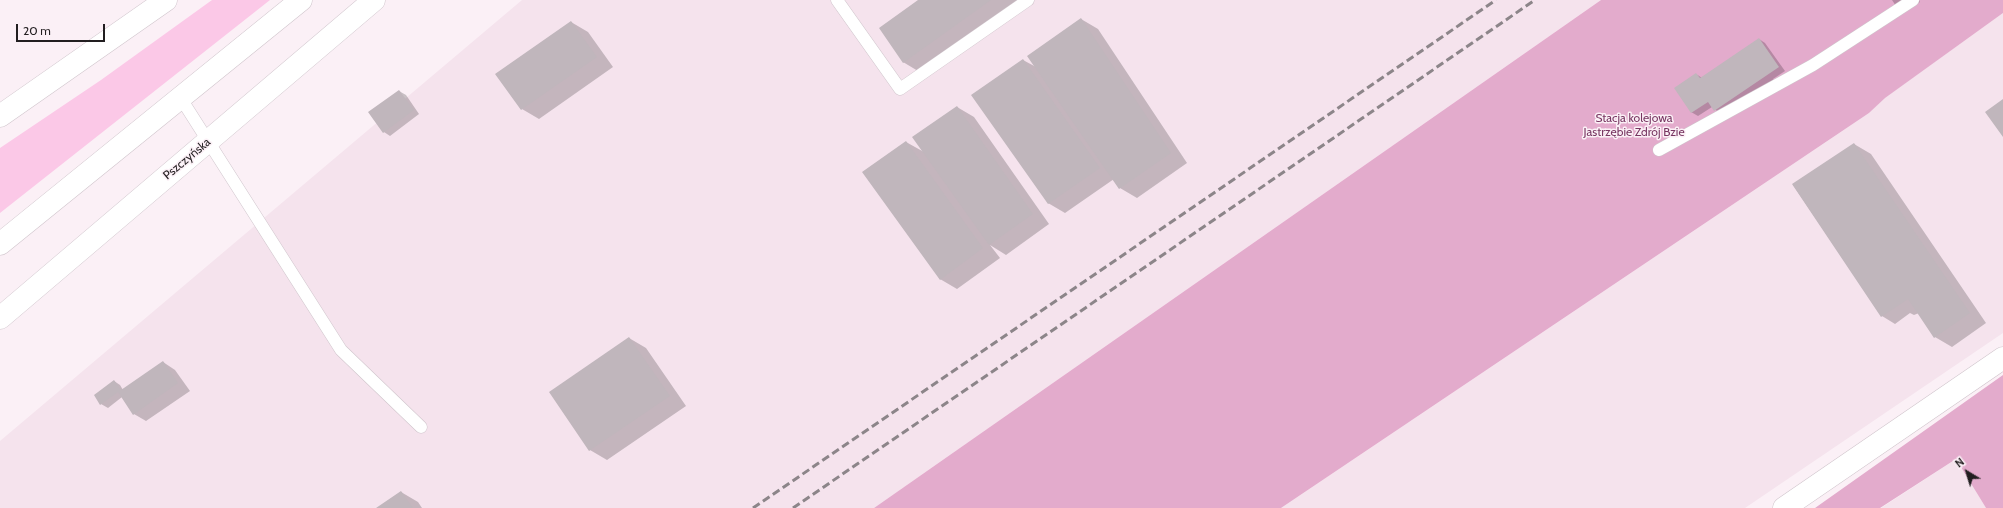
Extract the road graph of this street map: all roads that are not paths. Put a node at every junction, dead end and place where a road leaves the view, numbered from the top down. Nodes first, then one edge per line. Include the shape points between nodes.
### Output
1 (166, 0) edge
2 (300, 0) edge
3 (374, 0) edge
4 (837, 0) edge
5 (1028, 0) edge
6 (1914, 0) edge
7 (180, 97) junction
8 (0, 116) edge
9 (208, 140) junction
10 (1659, 150) dead end
11 (0, 244) edge
12 (0, 318) edge
13 (2003, 358) edge
14 (421, 427) dead end
15 (1784, 508) edge

1 - 8 main road
2 - 7 main road
3 - 9 main road, Pszczyńska
4 - 5 lane via 900,90
6 - 10 lane via 1813,65
7 - 9 lane
7 - 11 main road
9 - 12 main road, Pszczyńska
9 - 14 lane via 341,350
13 - 15 main road

